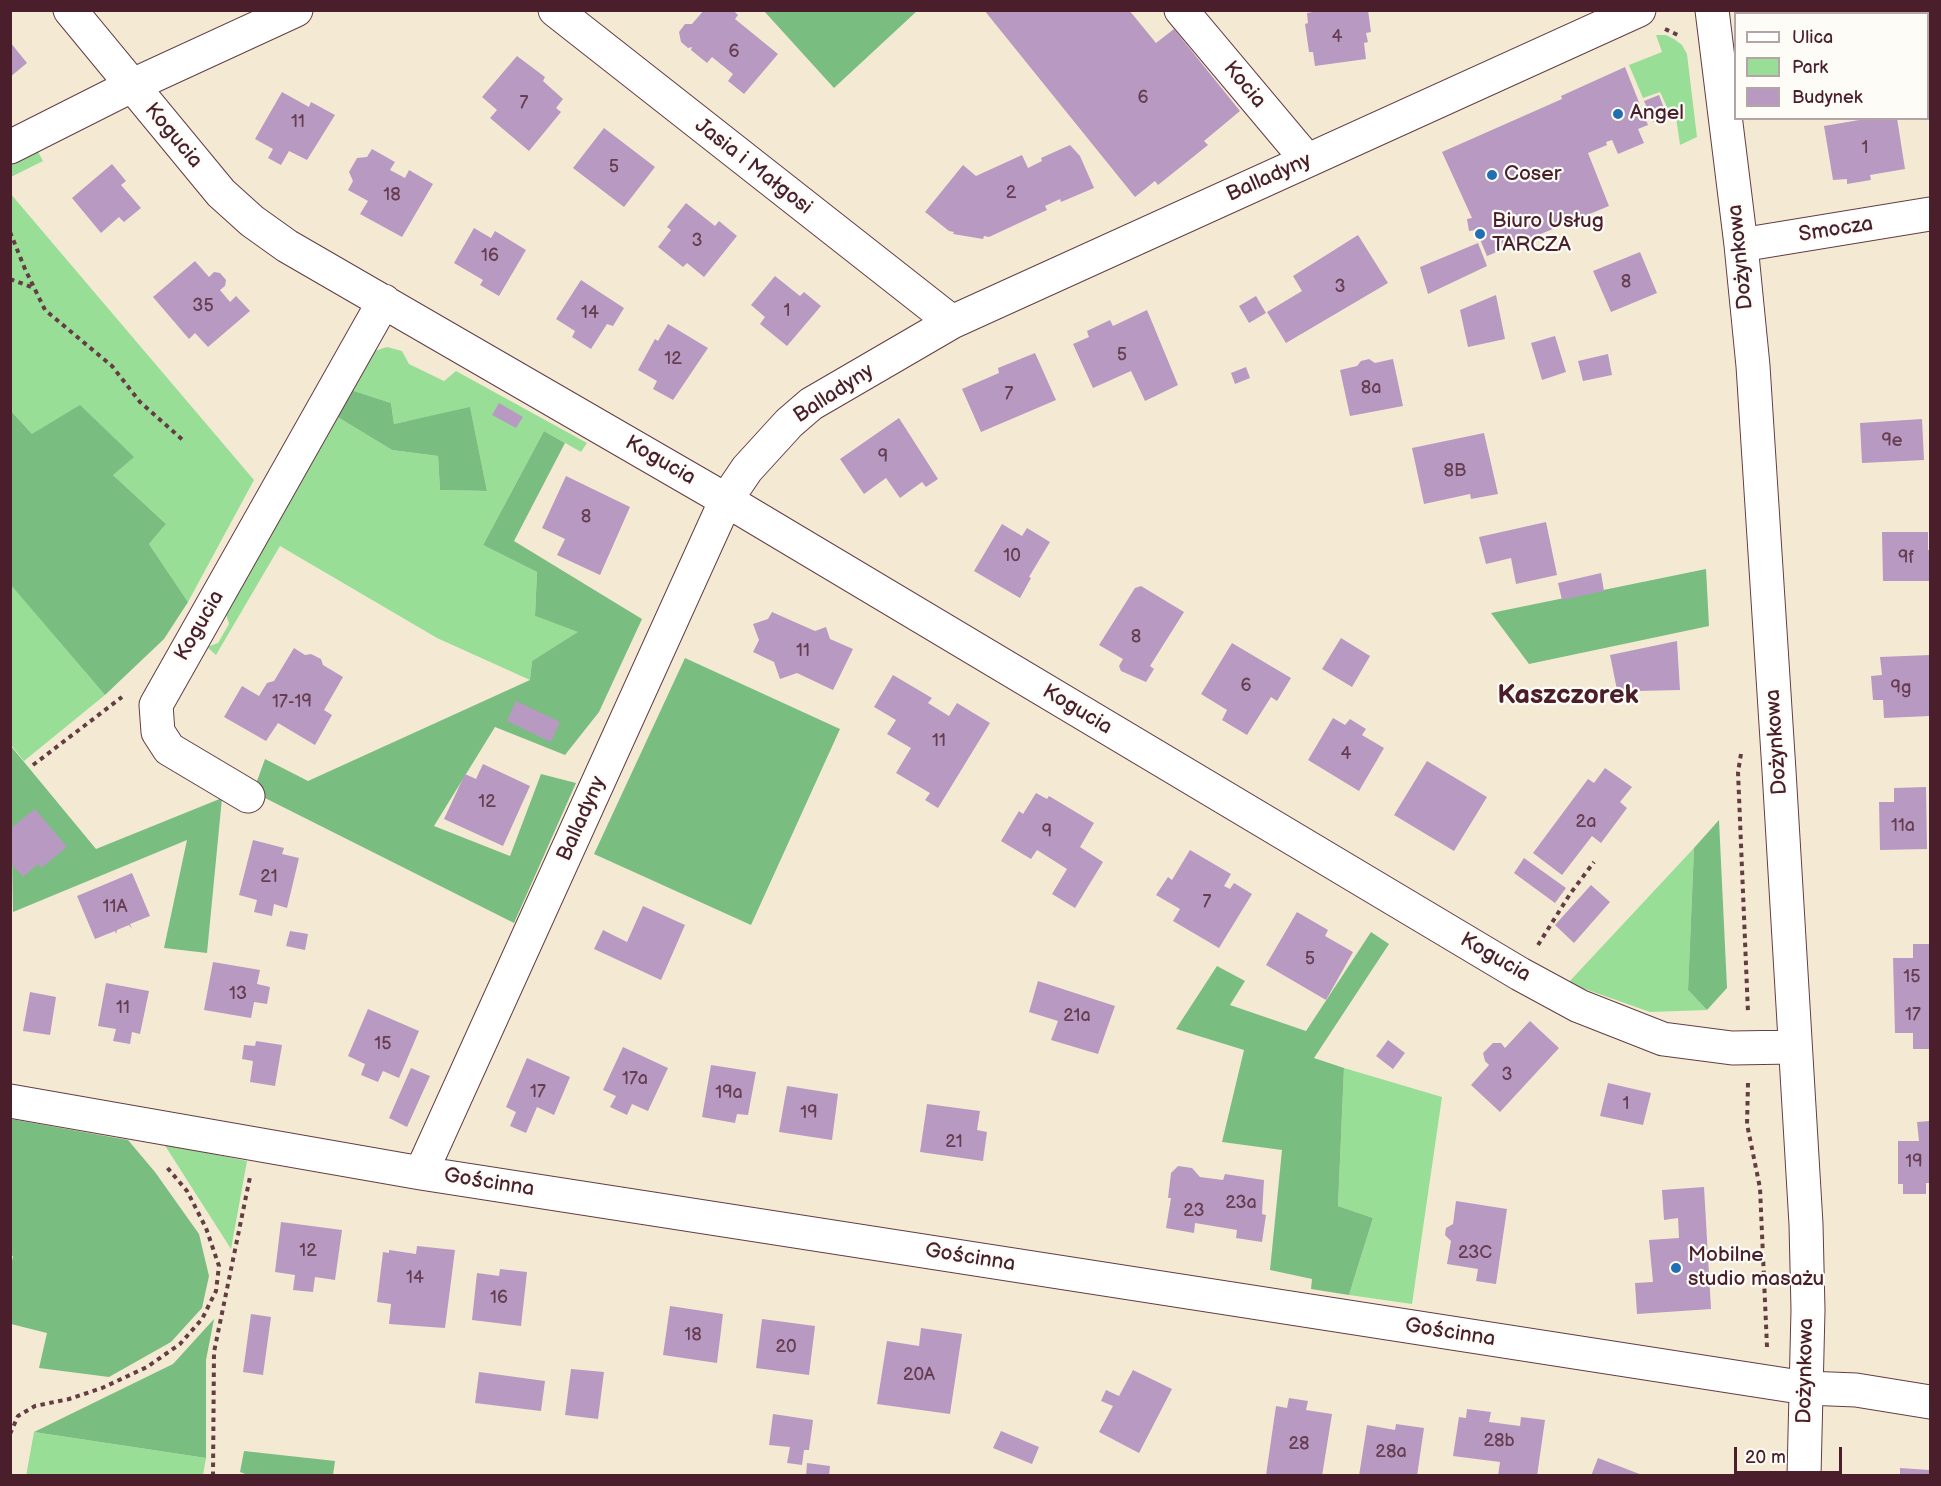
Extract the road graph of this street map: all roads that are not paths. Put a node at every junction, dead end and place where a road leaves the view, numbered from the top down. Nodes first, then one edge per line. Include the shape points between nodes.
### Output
1 (70, 10) edge
2 (296, 10) edge
3 (555, 10) edge
4 (1181, 10) edge
5 (1712, 10) edge
6 (1649, 20) edge
7 (131, 86) junction
8 (10, 147) edge
9 (1307, 160) junction
10 (1930, 214) edge
11 (1741, 245) junction
12 (384, 301) junction
13 (952, 322) junction
14 (726, 500) junction
15 (248, 796) dead end
16 (1794, 1047) junction
17 (10, 1101) edge
18 (421, 1173) junction
19 (1806, 1388) junction
20 (1930, 1402) edge
21 (1804, 1476) edge

1 - 7 street, Kogucia
2 - 7 street
3 - 13 street, Jasia i Małgosi
4 - 9 street, Kocia
5 - 11 street, Dożynkowa
6 - 9 street, Balladyny
7 - 8 street
7 - 12 street, Kogucia via 221,193 252,221 287,246
9 - 13 street, Balladyny
10 - 11 street, Smocza
11 - 16 street, Dożynkowa via 1756,414
12 - 14 street, Kogucia
12 - 15 street, Kogucia via 156,705 158,732 169,749
13 - 14 street, Balladyny via 811,404 769,442
14 - 16 street, Kogucia via 1520,974 1597,1016 1663,1039 1722,1047
14 - 18 street, Balladyny
16 - 19 street, Dożynkowa via 1806,1224
17 - 18 street, Gościnna
18 - 19 street, Gościnna
19 - 20 street, Gościnna via 1856,1390
19 - 21 street, Dożynkowa

